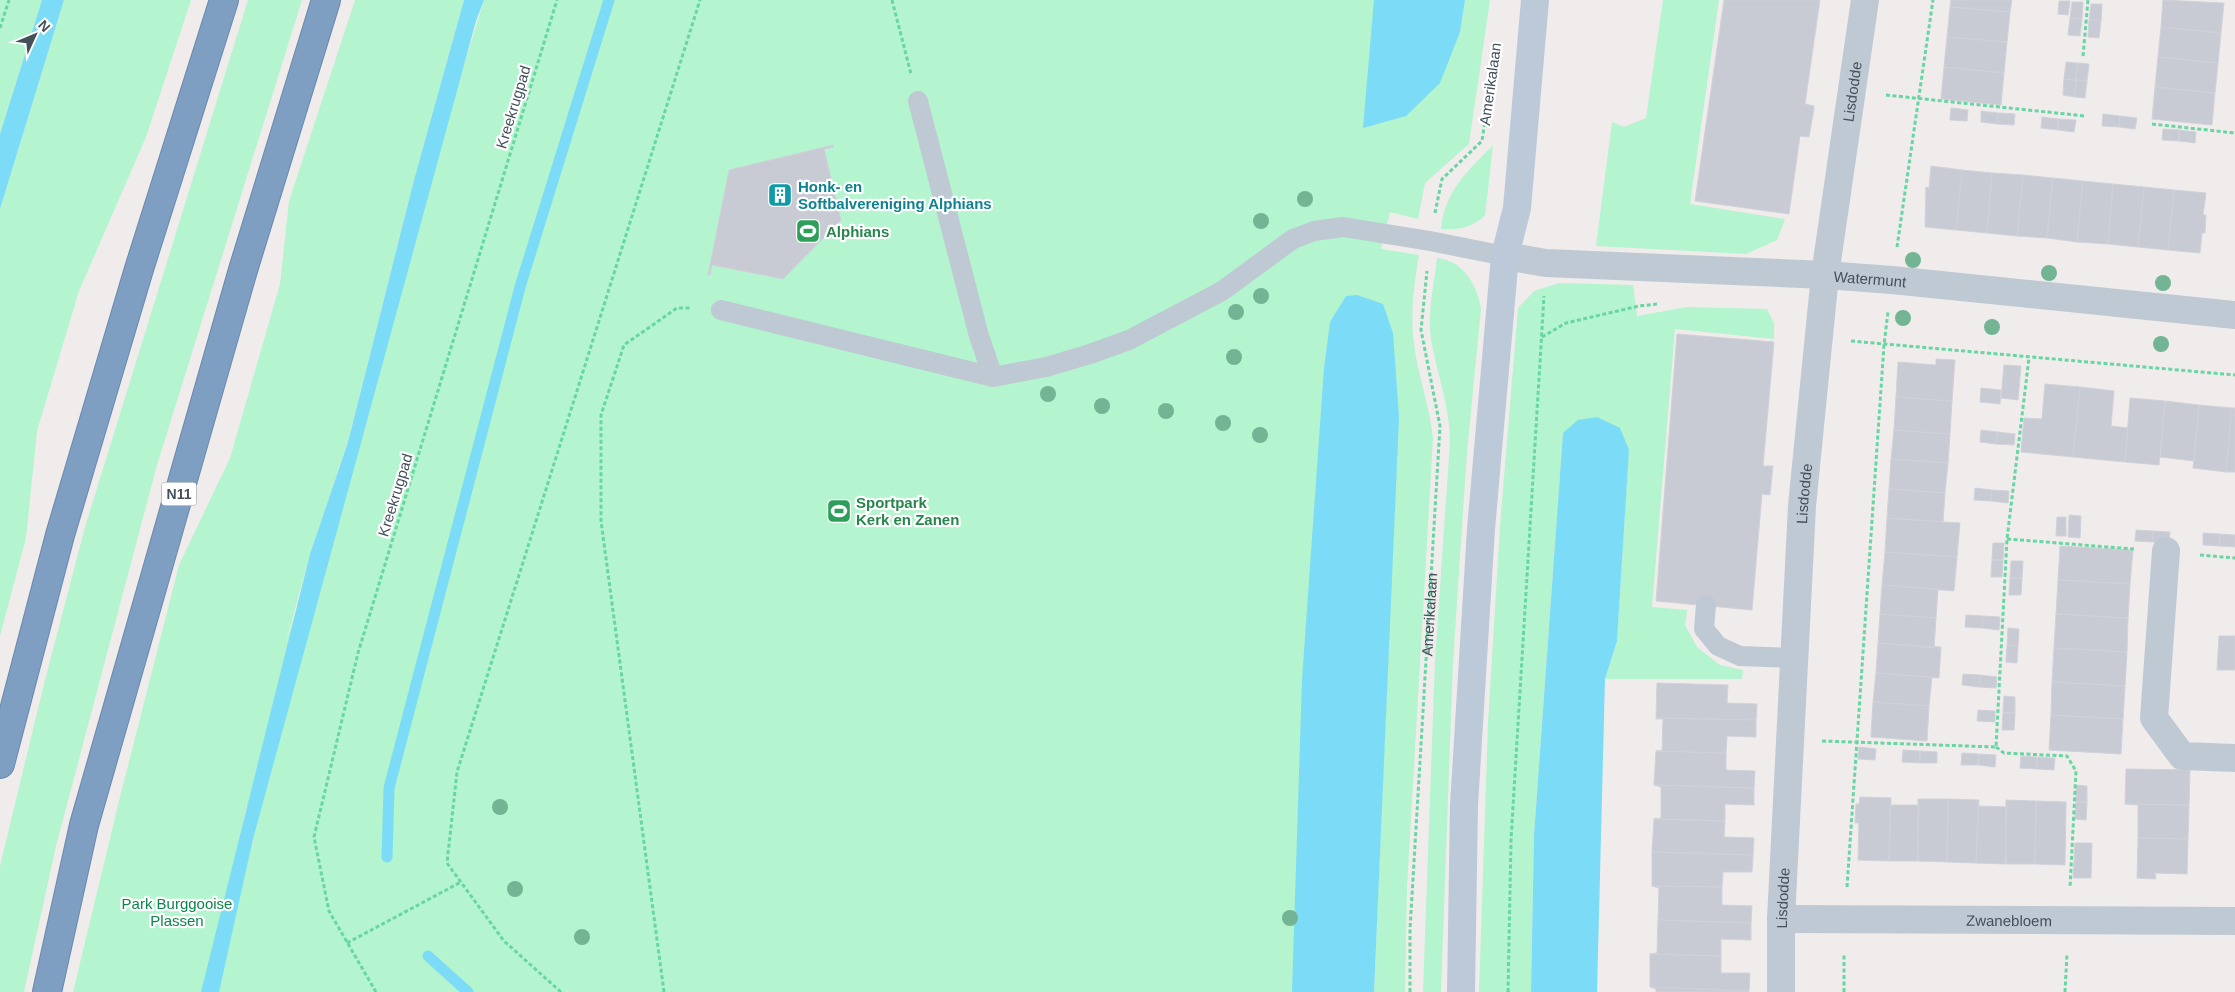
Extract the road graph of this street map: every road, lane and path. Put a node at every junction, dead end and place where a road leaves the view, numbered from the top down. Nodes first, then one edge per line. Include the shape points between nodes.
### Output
1 (9, 0) edge
2 (224, 0) edge
3 (326, 0) edge
4 (557, 0) edge
5 (700, 0) edge
6 (892, 0) edge
7 (1535, 0) edge
8 (1865, 0) edge
9 (1933, 0) edge
10 (2088, 0) edge
11 (0, 28) edge
12 (1494, 56) dead end
13 (2082, 56) dead end
14 (1850, 91) junction
15 (1918, 99) junction
16 (918, 101) joint
17 (2085, 116) dead end
18 (2152, 124) dead end
19 (2235, 133) edge
20 (1430, 240) junction
21 (1506, 256) junction
22 (1546, 263) junction
23 (1825, 275) junction
24 (1892, 280) junction
25 (1638, 306) dead end
26 (721, 310) joint
27 (2235, 315) edge
28 (1541, 337) junction
29 (1818, 337) junction
30 (1884, 345) junction
31 (2029, 358) junction
32 (2235, 376) edge
33 (993, 377) junction
34 (2007, 540) junction
35 (2166, 551) junction
36 (2235, 558) edge
37 (1706, 606) dead end
38 (1794, 658) junction
39 (1790, 739) junction
40 (1857, 742) junction
41 (1996, 747) junction
42 (2235, 758) edge
43 (0, 764) edge
44 (461, 882) junction
45 (1782, 919) junction
46 (1845, 919) junction
47 (2068, 920) junction
48 (2235, 921) edge
49 (347, 943) junction
50 (47, 992) edge
51 (376, 992) edge
52 (561, 992) edge
53 (664, 992) edge
54 (1410, 992) edge
55 (1460, 992) edge
56 (1508, 992) edge
57 (1781, 992) edge
58 (1844, 992) edge
59 (2065, 992) edge

1 - 11 path
2 - 43 highway via 62,526
3 - 50 highway, N11 via 243,270 84,825
4 - 49 path, Kreekrugpad via 358,653 314,837 329,911
5 - 44 path via 457,772 447,863
6 - 16 path
7 - 21 street via 1517,208
8 - 14 street, Lisdodde
9 - 15 path
10 - 13 path
12 - 20 path, Amerikalaan via 1482,141 1442,179
14 - 15 path
14 - 23 street, Lisdodde
15 - 17 path
15 - 24 path
16 - 33 lane via 979,336
18 - 19 path
20 - 21 lane
20 - 33 lane via 1343,227 1314,231 1293,239 1222,291 1129,340 1046,367
20 - 54 path, Amerikalaan via 1421,330 1440,426 1410,929
21 - 22 street, Watermunt
21 - 55 street via 1481,529 1464,806
22 - 23 street, Watermunt
22 - 28 path
23 - 24 street, Watermunt
23 - 29 street, Lisdodde
24 - 27 street, Watermunt
24 - 30 path
25 - 28 path via 1566,323
26 - 33 lane
26 - 53 path via 677,308 624,345 601,415 601,521
28 - 56 path via 1511,840
29 - 30 path
29 - 38 street, Lisdodde via 1802,506
30 - 31 path
30 - 40 path
31 - 32 path
31 - 34 path
34 - 35 path
34 - 41 path
35 - 36 path
35 - 42 street via 2154,718 2182,756
37 - 38 lane via 1704,630 1718,646 1740,656
38 - 39 street, Lisdodde
39 - 40 path
39 - 45 street, Lisdodde
40 - 41 path
40 - 46 path
41 - 47 path via 2004,753 2067,756 2076,771
44 - 49 path
44 - 52 path via 504,941
45 - 46 street, Zwanebloem
45 - 57 street, Lisdodde
46 - 47 street, Zwanebloem
46 - 58 path
47 - 48 street, Zwanebloem
47 - 59 path
49 - 51 path, Kreekrugpad

